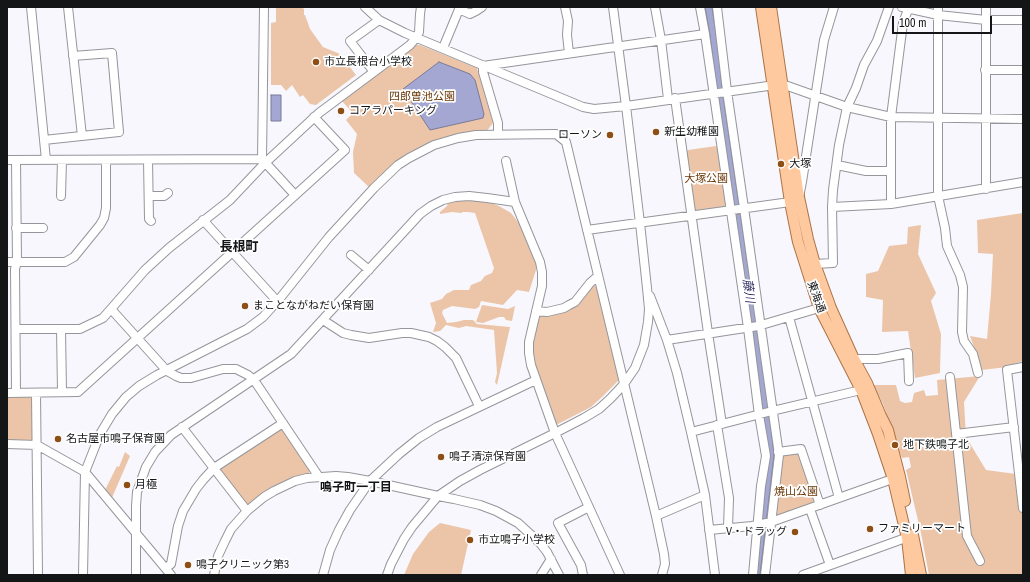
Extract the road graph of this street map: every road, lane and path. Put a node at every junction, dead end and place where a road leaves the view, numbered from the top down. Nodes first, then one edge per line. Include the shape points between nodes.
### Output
1 (31, 7) edge
2 (68, 7) edge
3 (264, 7) edge
4 (365, 7) edge
5 (421, 7) edge
6 (482, 7) edge
7 (566, 7) edge
8 (612, 7) edge
9 (655, 7) edge
10 (700, 7) edge
11 (717, 7) edge
12 (761, 7) edge
13 (771, 7) edge
14 (834, 7) edge
15 (889, 7) edge
16 (986, 7) edge
17 (460, 8) edge
18 (907, 8) edge
19 (938, 11) edge
20 (379, 20) junction
21 (986, 20) junction
22 (1023, 20) edge
23 (705, 34) junction
24 (416, 38) junction
25 (661, 40) junction
26 (618, 46) junction
27 (443, 48) junction
28 (569, 53) junction
29 (74, 56) junction
30 (483, 66) junction
31 (985, 70) junction
32 (1023, 70) edge
33 (374, 72) junction
34 (777, 84) junction
35 (721, 92) junction
36 (815, 96) junction
37 (671, 99) junction
38 (626, 106) junction
39 (847, 107) junction
40 (314, 117) junction
41 (890, 117) junction
42 (937, 117) junction
43 (985, 119) junction
44 (1023, 119) edge
45 (498, 134) junction
46 (82, 136) junction
47 (44, 140) junction
48 (7, 160) edge
49 (16, 160) junction
50 (46, 160) junction
51 (62, 160) junction
52 (106, 160) junction
53 (148, 160) junction
54 (264, 161) junction
55 (506, 161) dead end
56 (837, 165) junction
57 (890, 171) junction
58 (1023, 182) edge
59 (986, 189) junction
60 (168, 192) dead end
61 (295, 195) junction
62 (61, 196) dead end
63 (149, 196) junction
64 (938, 196) junction
65 (799, 197) junction
66 (515, 202) junction
67 (790, 202) junction
68 (891, 204) junction
69 (832, 207) junction
70 (737, 209) junction
71 (692, 216) junction
72 (203, 220) junction
73 (151, 222) dead end
74 (640, 223) junction
75 (16, 228) junction
76 (43, 228) dead end
77 (587, 230) junction
78 (232, 252) junction
79 (351, 255) dead end
80 (7, 262) edge
81 (17, 262) junction
82 (815, 264) junction
83 (369, 270) junction
84 (598, 276) junction
85 (647, 288) junction
86 (277, 301) junction
87 (819, 308) junction
88 (111, 309) junction
89 (536, 311) junction
90 (789, 317) junction
91 (323, 320) junction
92 (760, 326) junction
93 (749, 328) junction
94 (16, 329) junction
95 (61, 329) junction
96 (708, 333) junction
97 (138, 339) junction
98 (667, 340) junction
99 (854, 359) junction
100 (1023, 367) edge
101 (167, 371) junction
102 (978, 373) dead end
103 (950, 377) dead end
104 (254, 380) junction
105 (536, 380) junction
106 (909, 381) dead end
107 (624, 384) junction
108 (861, 390) junction
109 (62, 392) junction
110 (7, 393) edge
111 (16, 393) junction
112 (36, 393) junction
113 (812, 402) junction
114 (479, 406) junction
115 (766, 413) junction
116 (283, 423) junction
117 (719, 424) junction
118 (1014, 426) junction
119 (182, 427) junction
120 (691, 432) junction
121 (555, 433) junction
122 (956, 434) junction
123 (7, 444) edge
124 (37, 445) junction
125 (778, 452) junction
126 (214, 468) junction
127 (85, 472) junction
128 (319, 477) junction
129 (897, 478) junction
130 (370, 481) junction
131 (705, 495) junction
132 (438, 496) junction
133 (839, 498) junction
134 (820, 505) junction
135 (588, 507) junction
136 (1023, 508) edge
137 (810, 509) junction
138 (247, 511) junction
139 (656, 516) junction
140 (764, 523) junction
141 (728, 528) junction
142 (709, 530) junction
143 (136, 533) junction
144 (910, 537) junction
145 (551, 559) junction
146 (980, 561) dead end
147 (830, 565) junction
148 (169, 572) edge
149 (38, 575) edge
150 (83, 575) edge
151 (136, 575) edge
152 (214, 575) edge
153 (322, 575) edge
154 (387, 575) edge
155 (541, 575) edge
156 (559, 575) edge
157 (583, 575) edge
158 (620, 575) edge
159 (662, 575) edge
160 (715, 575) edge
161 (752, 575) edge
162 (765, 575) edge
163 (803, 575) edge
164 (912, 575) edge
165 (921, 575) edge

1 - 47 street
2 - 29 street
3 - 54 street
4 - 20 street
5 - 24 street via 419,32
6 - 17 street via 470,14
7 - 28 street
8 - 26 street
9 - 25 street
10 - 23 street
11 - 35 street
12 - 34 main road, 東海通
13 - 34 main road, 東海通
14 - 36 street via 824,40
15 - 39 street via 877,41
16 - 21 street
17 - 27 street
18 - 19 street
18 - 41 street
19 - 21 street
19 - 42 street
20 - 24 street
20 - 33 street via 350,41
21 - 22 street
21 - 31 street
23 - 25 street
23 - 35 street
24 - 27 street
24 - 33 street
25 - 26 street
25 - 37 street
26 - 28 street
26 - 38 street
27 - 30 street
28 - 30 street
29 - 46 street
29 - 46 street via 112,53 120,132
30 - 38 street via 583,107 600,109
30 - 45 street via 498,123
31 - 32 street
31 - 43 street
33 - 40 street
34 - 35 street
34 - 36 street
34 - 65 main road, 東海通
34 - 67 main road, 東海通
35 - 37 street
35 - 70 street
35 - 70 street
36 - 39 street
36 - 65 street
37 - 38 street
37 - 71 street
38 - 74 street
39 - 41 street
39 - 56 street
40 - 54 street
40 - 61 street via 345,150
41 - 42 street
41 - 57 street
42 - 43 street
42 - 64 street
43 - 44 street
43 - 59 street
45 - 77 street via 556,134 566,142
45 - 86 street via 476,135 444,142 416,153 398,165 329,237
46 - 47 street
47 - 50 street
48 - 49 street
49 - 50 street
49 - 75 street
50 - 51 street
51 - 52 street
51 - 62 street
52 - 53 street
52 - 81 street via 104,218 74,257 65,262
53 - 54 street
53 - 63 street
54 - 61 street
54 - 72 street via 230,200
55 - 66 street
56 - 57 street via 866,171
56 - 69 street
57 - 68 street
58 - 59 street
59 - 64 street
60 - 63 street via 164,196
61 - 78 street
63 - 73 street
64 - 68 street
64 - 102 street via 947,246 963,287 962,332 973,354
65 - 67 street
65 - 82 main road, 東海通
66 - 83 street via 469,196 443,200 420,214
66 - 89 street via 540,262 542,286
67 - 70 street
67 - 87 main road, 東海通 via 798,242
68 - 69 street
69 - 82 street via 833,262
70 - 71 street
70 - 92 street
70 - 93 street
71 - 74 street
71 - 96 street
72 - 78 street
72 - 88 street via 145,270
74 - 77 street
74 - 85 street
75 - 76 street
75 - 81 street
77 - 84 street
78 - 86 street
78 - 97 street
79 - 83 street
80 - 81 street
81 - 94 street
82 - 99 main road, 東海通
83 - 91 street
84 - 89 street via 580,296 564,308 547,312
84 - 107 street
85 - 98 street
85 - 107 street via 648,322 644,345 635,368
86 - 101 street via 263,317 246,329
87 - 90 street
87 - 108 main road, 東海通
88 - 95 street via 103,318 80,329
88 - 97 street
89 - 105 street via 529,342
90 - 92 street
90 - 113 street
91 - 104 street via 291,354
91 - 114 street via 351,336 369,338 411,333 437,341 456,358
92 - 93 street
92 - 115 street
93 - 96 street
93 - 115 street
94 - 95 street
94 - 111 street
95 - 109 street
96 - 98 street
96 - 117 street
97 - 101 street
97 - 109 street via 78,392
98 - 120 street
99 - 106 street via 878,359 908,352
99 - 129 main road, 東海通 via 888,430
100 - 118 street via 1008,370
101 - 104 street via 181,378 191,378 229,368 236,369
101 - 127 street via 139,386 112,414 100,434
103 - 122 street
104 - 116 street
104 - 119 street
105 - 114 street
105 - 121 street
107 - 121 street via 598,409
107 - 139 street
108 - 113 street
108 - 129 main road, 東海通
109 - 112 street
110 - 111 street
111 - 112 street
112 - 124 street
113 - 115 street
113 - 133 street
114 - 130 street via 420,438
115 - 117 street
115 - 125 street
115 - 140 street via 766,456 761,486
116 - 126 street
116 - 128 street
117 - 120 street
117 - 141 street via 729,498
118 - 122 street
118 - 136 street
119 - 126 street
119 - 143 street via 155,452 140,480 137,492
120 - 131 street
121 - 132 street via 480,470
121 - 135 street
122 - 146 street via 967,536
123 - 124 street
124 - 127 street
124 - 149 street
125 - 134 street via 801,449
125 - 140 street
126 - 138 street
126 - 148 street via 196,489 183,511
127 - 143 street
127 - 150 street
128 - 130 street via 342,476
128 - 138 street via 295,481 284,486 264,497
129 - 133 street
129 - 144 main road, 東海通
130 - 132 street
130 - 153 street via 339,530
131 - 139 street
131 - 142 street
132 - 145 street via 480,505 506,516 533,536
132 - 154 street via 404,539
133 - 134 street
134 - 137 street
135 - 157 street via 558,523
135 - 158 street
137 - 140 street
137 - 147 street
138 - 152 street via 231,529 218,556
139 - 159 street via 664,554
140 - 141 street
140 - 161 street
140 - 162 street
141 - 142 street
142 - 160 street
143 - 148 street
143 - 151 street
144 - 147 street
144 - 164 main road, 東海通
144 - 165 main road, 東海通
145 - 155 street
145 - 156 street
147 - 163 street

